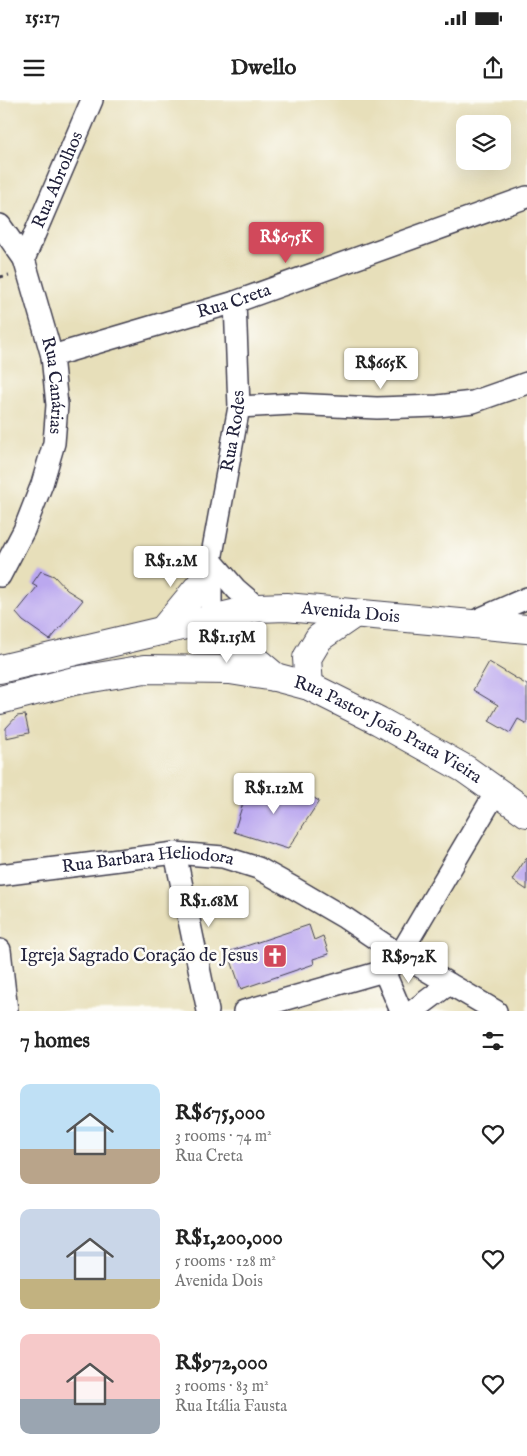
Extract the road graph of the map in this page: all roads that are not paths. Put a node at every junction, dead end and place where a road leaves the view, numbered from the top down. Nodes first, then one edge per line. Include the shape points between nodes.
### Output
1 (92, 100) edge
2 (527, 197) edge
3 (0, 225) edge
4 (24, 259) junction
5 (235, 302) junction
6 (52, 356) junction
7 (527, 383) edge
8 (239, 407) junction
9 (211, 566) junction
10 (0, 576) edge
11 (527, 598) edge
12 (258, 608) junction
13 (354, 614) junction
14 (211, 618) junction
15 (469, 624) junction
16 (164, 629) junction
17 (527, 629) edge
18 (0, 668) edge
19 (275, 677) junction
20 (309, 686) junction
21 (0, 700) edge
22 (496, 792) junction
23 (527, 813) edge
24 (175, 853) junction
25 (0, 875) edge
26 (0, 950) edge
27 (400, 955) junction
28 (384, 971) junction
29 (449, 984) junction
30 (4, 1008) edge
31 (208, 1011) edge
32 (244, 1011) edge
33 (401, 1011) edge
34 (413, 1011) edge
35 (496, 1011) edge

1 - 4 street, Rua Abrolhos
2 - 5 street, Rua Creta
3 - 4 street, Rua Canárias
4 - 6 street, Rua Canárias
5 - 6 street, Rua Creta
5 - 8 street, Rua Rodes
6 - 10 street, Rua Canárias via 57,405 54,443 24,530
7 - 8 street via 474,402 438,406 377,408 292,404
8 - 9 street, Rua Rodes
9 - 12 street
9 - 14 street, Rua Rodes
9 - 16 main road
11 - 15 street
12 - 13 main road, Avenida Dois via 286,606
12 - 14 main road, Avenida Dois
13 - 15 main road, Avenida Dois
13 - 20 main road via 319,638 307,658
14 - 16 main road, Avenida Dois
14 - 19 main road via 230,639
15 - 17 main road, Avenida Dois
16 - 18 main road, Avenida Dois
19 - 20 main road, Rua Pastor João Prata Vieira
19 - 21 main road, Rua Pastor João Prata Vieira via 230,670 145,669 74,681
20 - 22 main road, Rua Pastor João Prata Vieira via 379,720 465,769
22 - 23 main road, Rua Pastor João Prata Vieira
22 - 27 street
24 - 25 street, Rua Barbara Heliodora
24 - 27 street, Rua Barbara Heliodora via 223,857 258,868 345,918
24 - 31 street
26 - 30 street
27 - 28 street
27 - 29 street, Rua Barbara Heliodora
28 - 32 street
28 - 33 street
29 - 34 street
29 - 35 street, Rua Barbara Heliodora

